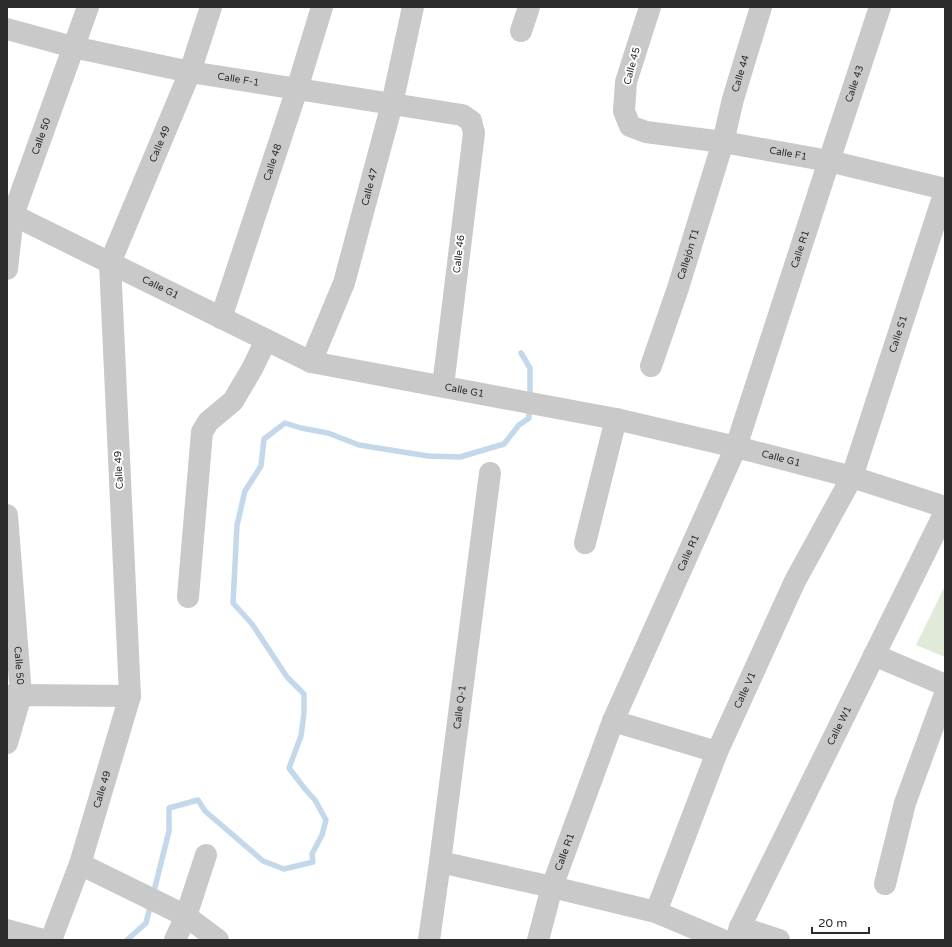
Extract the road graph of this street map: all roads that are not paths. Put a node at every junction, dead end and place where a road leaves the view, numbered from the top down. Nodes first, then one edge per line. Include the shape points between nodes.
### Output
1 (88, 7) edge
2 (211, 7) edge
3 (322, 7) edge
4 (413, 7) edge
5 (529, 7) edge
6 (650, 7) edge
7 (761, 7) edge
8 (880, 7) edge
9 (7, 29) edge
10 (521, 31) dead end
11 (73, 47) junction
12 (190, 72) junction
13 (297, 89) junction
14 (392, 104) junction
15 (471, 122) joint
16 (630, 126) joint
17 (723, 142) junction
18 (829, 161) junction
19 (945, 190) edge
20 (10, 213) edge
21 (110, 263) junction
22 (7, 269) edge
23 (221, 318) junction
24 (266, 340) junction
25 (311, 362) junction
26 (651, 366) dead end
27 (443, 386) junction
28 (616, 419) junction
29 (736, 447) junction
30 (490, 474) dead end
31 (852, 477) junction
32 (945, 507) edge
33 (945, 512) edge
34 (7, 515) edge
35 (585, 543) dead end
36 (188, 597) dead end
37 (874, 655) junction
38 (945, 685) edge
39 (945, 694) edge
40 (14, 696) edge
41 (130, 696) junction
42 (613, 721) junction
43 (7, 743) edge
44 (717, 752) junction
45 (206, 855) dead end
46 (440, 862) junction
47 (80, 864) junction
48 (885, 884) dead end
49 (552, 887) junction
50 (656, 912) junction
51 (186, 916) junction
52 (7, 930) edge
53 (738, 933) edge
54 (44, 940) edge
55 (51, 940) edge
56 (175, 940) edge
57 (218, 940) edge
58 (429, 940) edge
59 (538, 940) edge
60 (722, 940) edge
61 (779, 940) edge

1 - 11 street, Calle 50
2 - 12 street, Calle 49
3 - 13 street, Calle 48
4 - 14 street, Calle 47
5 - 10 street
6 - 16 street, Calle 45 via 626,82 624,111
7 - 17 street, Calle 44 via 733,99
8 - 18 street, Calle 43
9 - 11 street, Calle F-1
11 - 12 street, Calle F-1
11 - 20 street, Calle 50
12 - 13 street, Calle F-1
12 - 21 street, Calle 49
13 - 14 street, Calle F-1
13 - 23 street, Calle 48
14 - 15 street, Calle F-1 via 462,115
14 - 25 street, Calle 47 via 344,283
15 - 27 street, Calle 46 via 474,133
16 - 17 street, Calle F1 via 646,132
17 - 18 street, Calle F1
17 - 26 street, Callejón T1
18 - 19 street, Calle F1
18 - 29 street, Calle R1
19 - 31 street, Calle S1
20 - 21 street, Calle G1
20 - 22 street, Calle 50
21 - 23 street, Calle G1
21 - 41 street, Calle 49
23 - 24 street, Calle G1
24 - 25 street, Calle G1
24 - 36 street via 233,401 208,422 202,432
25 - 27 street, Calle G1
27 - 28 street, Calle G1
28 - 29 street, Calle G1
28 - 35 street
29 - 31 street, Calle G1
29 - 42 street, Calle R1
30 - 46 street, Calle Q-1
31 - 32 street, Calle G1
31 - 44 street, Calle V1 via 795,582
33 - 37 street, Calle W1
34 - 40 street, Calle 50
37 - 38 street
37 - 53 street, Calle W1
39 - 48 street via 905,803
40 - 41 street
40 - 43 street, Calle 50
41 - 47 street, Calle 49
42 - 44 street
42 - 49 street, Calle R1
44 - 50 street, Calle V1
45 - 51 street
46 - 49 street
46 - 58 street, Calle Q-1
47 - 51 street
47 - 55 street, Calle 49
49 - 50 street
49 - 59 street, Calle R1
50 - 60 street
51 - 56 street
51 - 57 street
52 - 54 street
53 - 61 street

